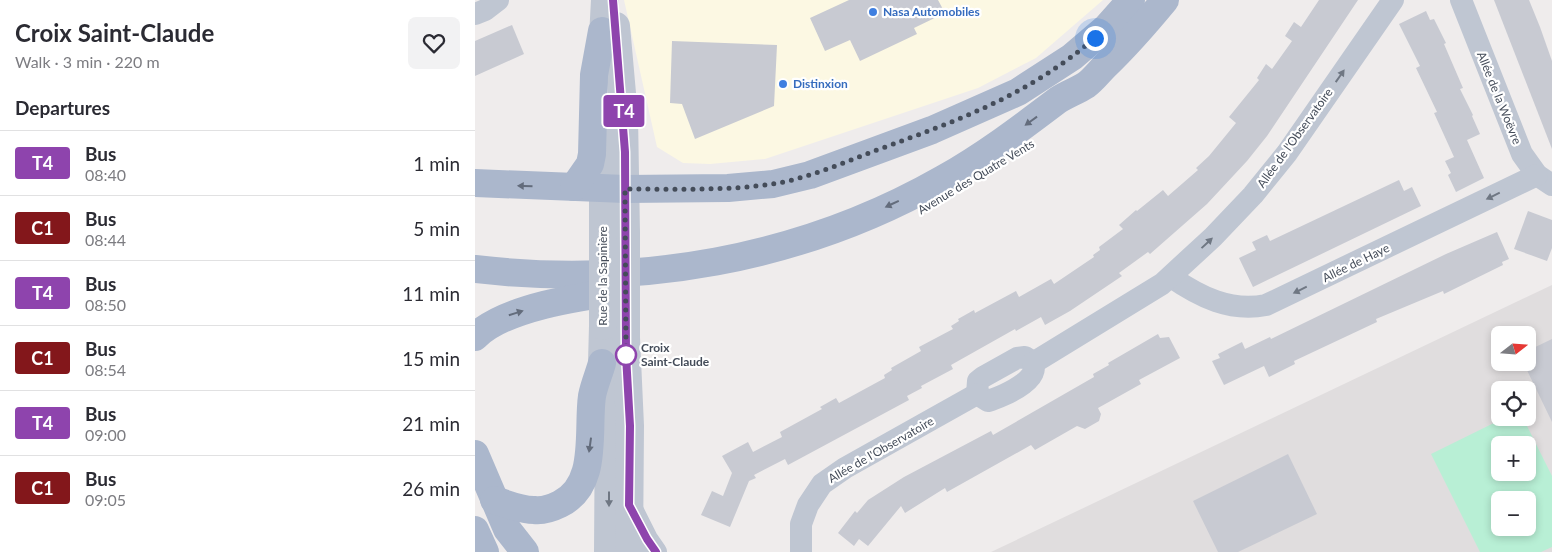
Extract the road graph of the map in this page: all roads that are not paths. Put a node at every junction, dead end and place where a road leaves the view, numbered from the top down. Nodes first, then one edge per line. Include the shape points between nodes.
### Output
1 (498, 0) edge
2 (605, 0) edge
3 (613, 0) edge
4 (1131, 0) edge
5 (1165, 0) edge
6 (1393, 0) edge
7 (1461, 0) edge
8 (475, 14) edge
9 (602, 31) junction
10 (1545, 180) edge
11 (475, 183) edge
12 (574, 187) junction
13 (614, 189) junction
14 (475, 269) edge
15 (1171, 277) junction
16 (612, 284) junction
17 (475, 286) edge
18 (615, 332) junction
19 (475, 338) edge
20 (602, 363) junction
21 (477, 462) edge
22 (493, 500) junction
23 (629, 505) junction
24 (475, 530) edge
25 (485, 552) edge
26 (525, 552) edge
27 (608, 552) edge
28 (629, 552) edge
29 (656, 552) edge
30 (801, 552) edge

1 - 8 street
2 - 9 street, Rue de la Sapinière
3 - 13 street, Rue de la Sapinière via 624,116
4 - 13 main road via 1106,28 1071,57 1018,92 977,112 852,160 773,184 728,188
5 - 16 main road, Avenue des Quatre Vents via 1131,41 1086,85 1061,98 1032,121 943,179 848,224 747,256
15 -> 6 street, Allée de l'Observatoire via 1253,195 1287,153
7 - 10 street, Allée de la Woëvre via 1516,140 1529,166
9 - 12 main road via 594,76 592,154 590,164
9 - 13 street, Rue de la Sapinière
10 -> 15 street, Allée de Haye via 1266,305 1244,308 1220,304
12 -> 11 main road
12 - 13 main road
13 - 18 street, Rue de la Sapinière, bridge
14 - 16 main road
15 - 30 street, Allée de l'Observatoire via 1033,363 1035,372 1029,379 995,399 988,401 977,394 822,484 808,505 801,524
16 - 17 main road via 555,292
19 -> 16 main road via 495,321
18 - 20 street, Rue de la Sapinière
18 - 23 street, Rue de la Sapinière via 630,426
20 -> 22 main road via 592,395 587,466 572,495 547,509 535,510
20 -> 27 street, Rue de la Sapinière via 609,410
21 - 22 main road
22 - 26 main road via 507,529
23 - 28 street, Rue de la Sapinière
23 - 29 street
24 - 25 main road

